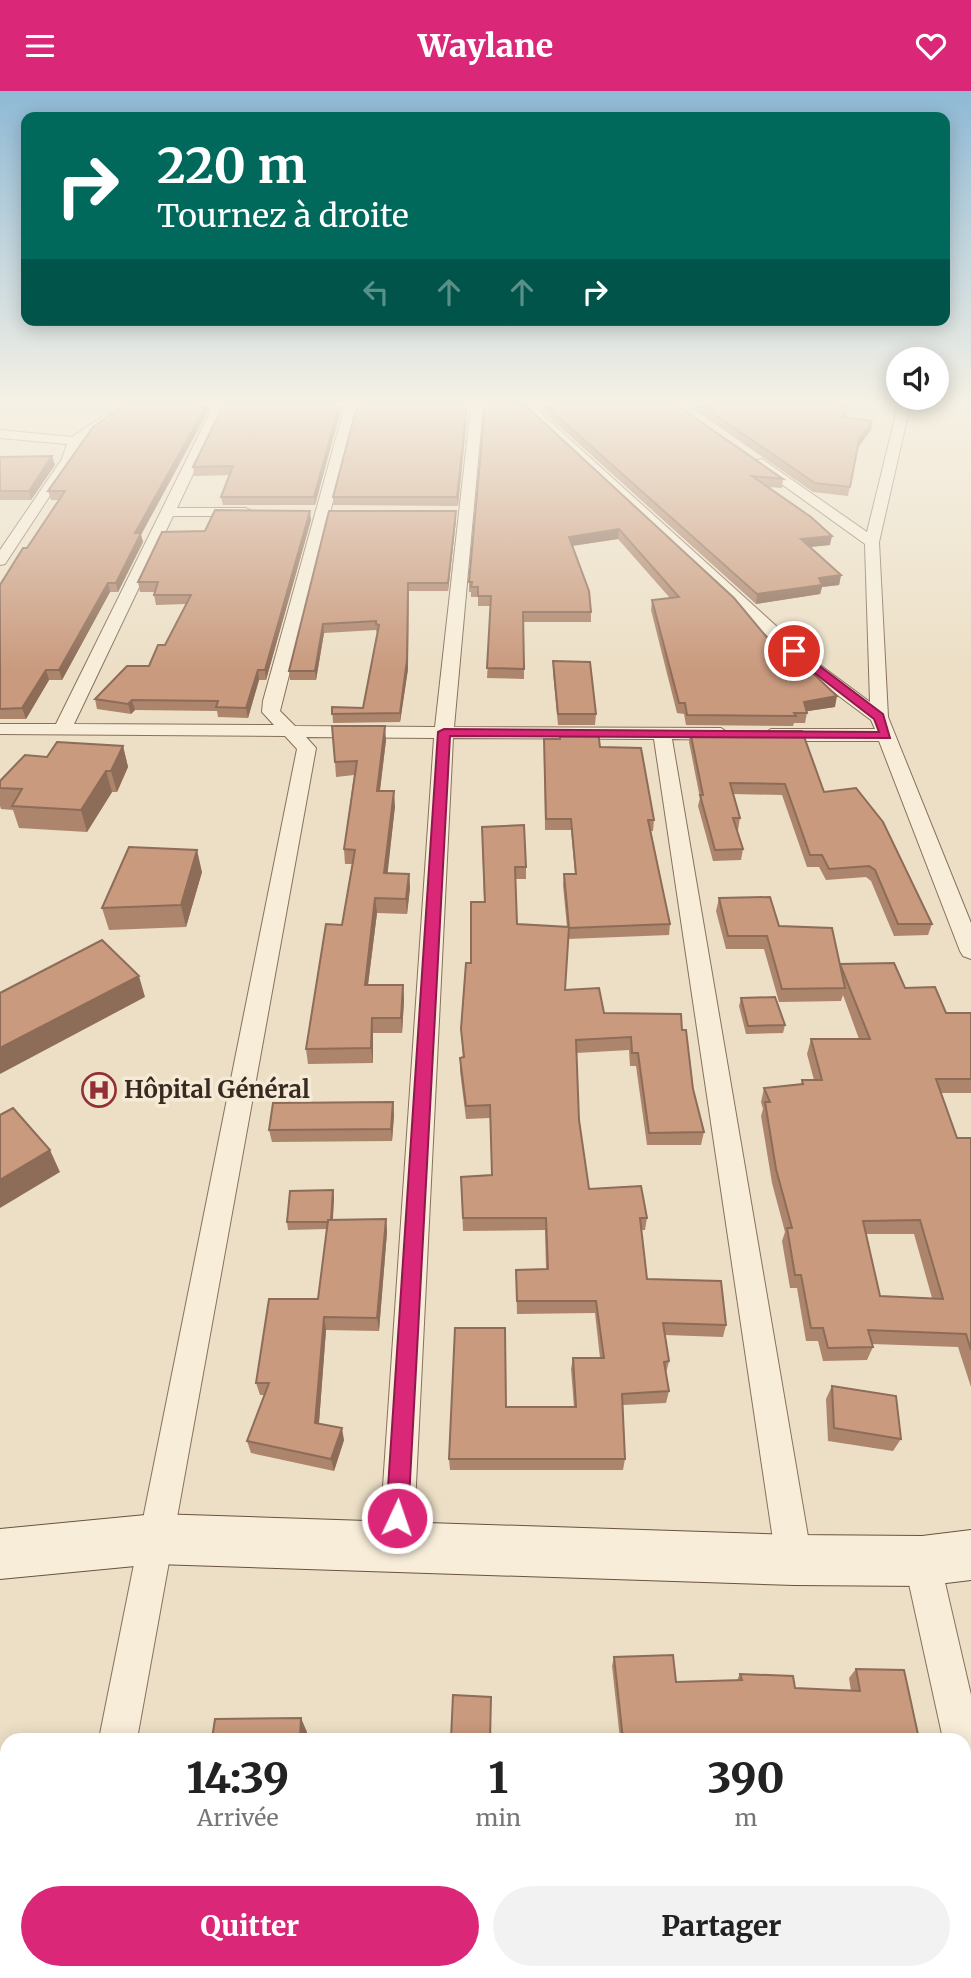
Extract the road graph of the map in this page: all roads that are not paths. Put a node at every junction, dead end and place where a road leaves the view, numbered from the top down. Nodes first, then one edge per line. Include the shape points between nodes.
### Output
1 (45, 494) edge
2 (177, 494) edge
3 (329, 494) edge
4 (461, 494) edge
5 (622, 494) edge
6 (803, 494) edge
7 (883, 494) edge
8 (168, 512) junction
9 (259, 512) edge
10 (872, 542) junction
11 (0, 561) edge
12 (883, 726) junction
13 (0, 729) edge
14 (62, 730) junction
15 (291, 731) junction
16 (444, 732) junction
17 (662, 734) junction
18 (971, 951) edge
19 (156, 1539) junction
20 (396, 1545) junction
21 (0, 1554) edge
22 (971, 1555) edge
23 (794, 1560) junction
24 (922, 1561) junction
25 (119, 1733) edge
26 (961, 1733) edge

1 - 11 street
2 - 8 street
3 - 15 street via 272,701 271,712
4 - 16 street
5 - 12 street via 810,666
6 - 10 street
7 - 10 street
8 - 9 street
8 - 14 street
10 - 12 street
12 - 17 street via 748,735
12 - 18 street
13 - 14 street
14 - 15 street
15 - 16 street
15 - 19 street via 307,748
16 - 17 street
16 - 20 street
17 - 23 street
19 - 20 street
19 - 21 street
19 - 25 street
20 - 23 street
22 - 24 street
23 - 24 street
24 - 26 street

